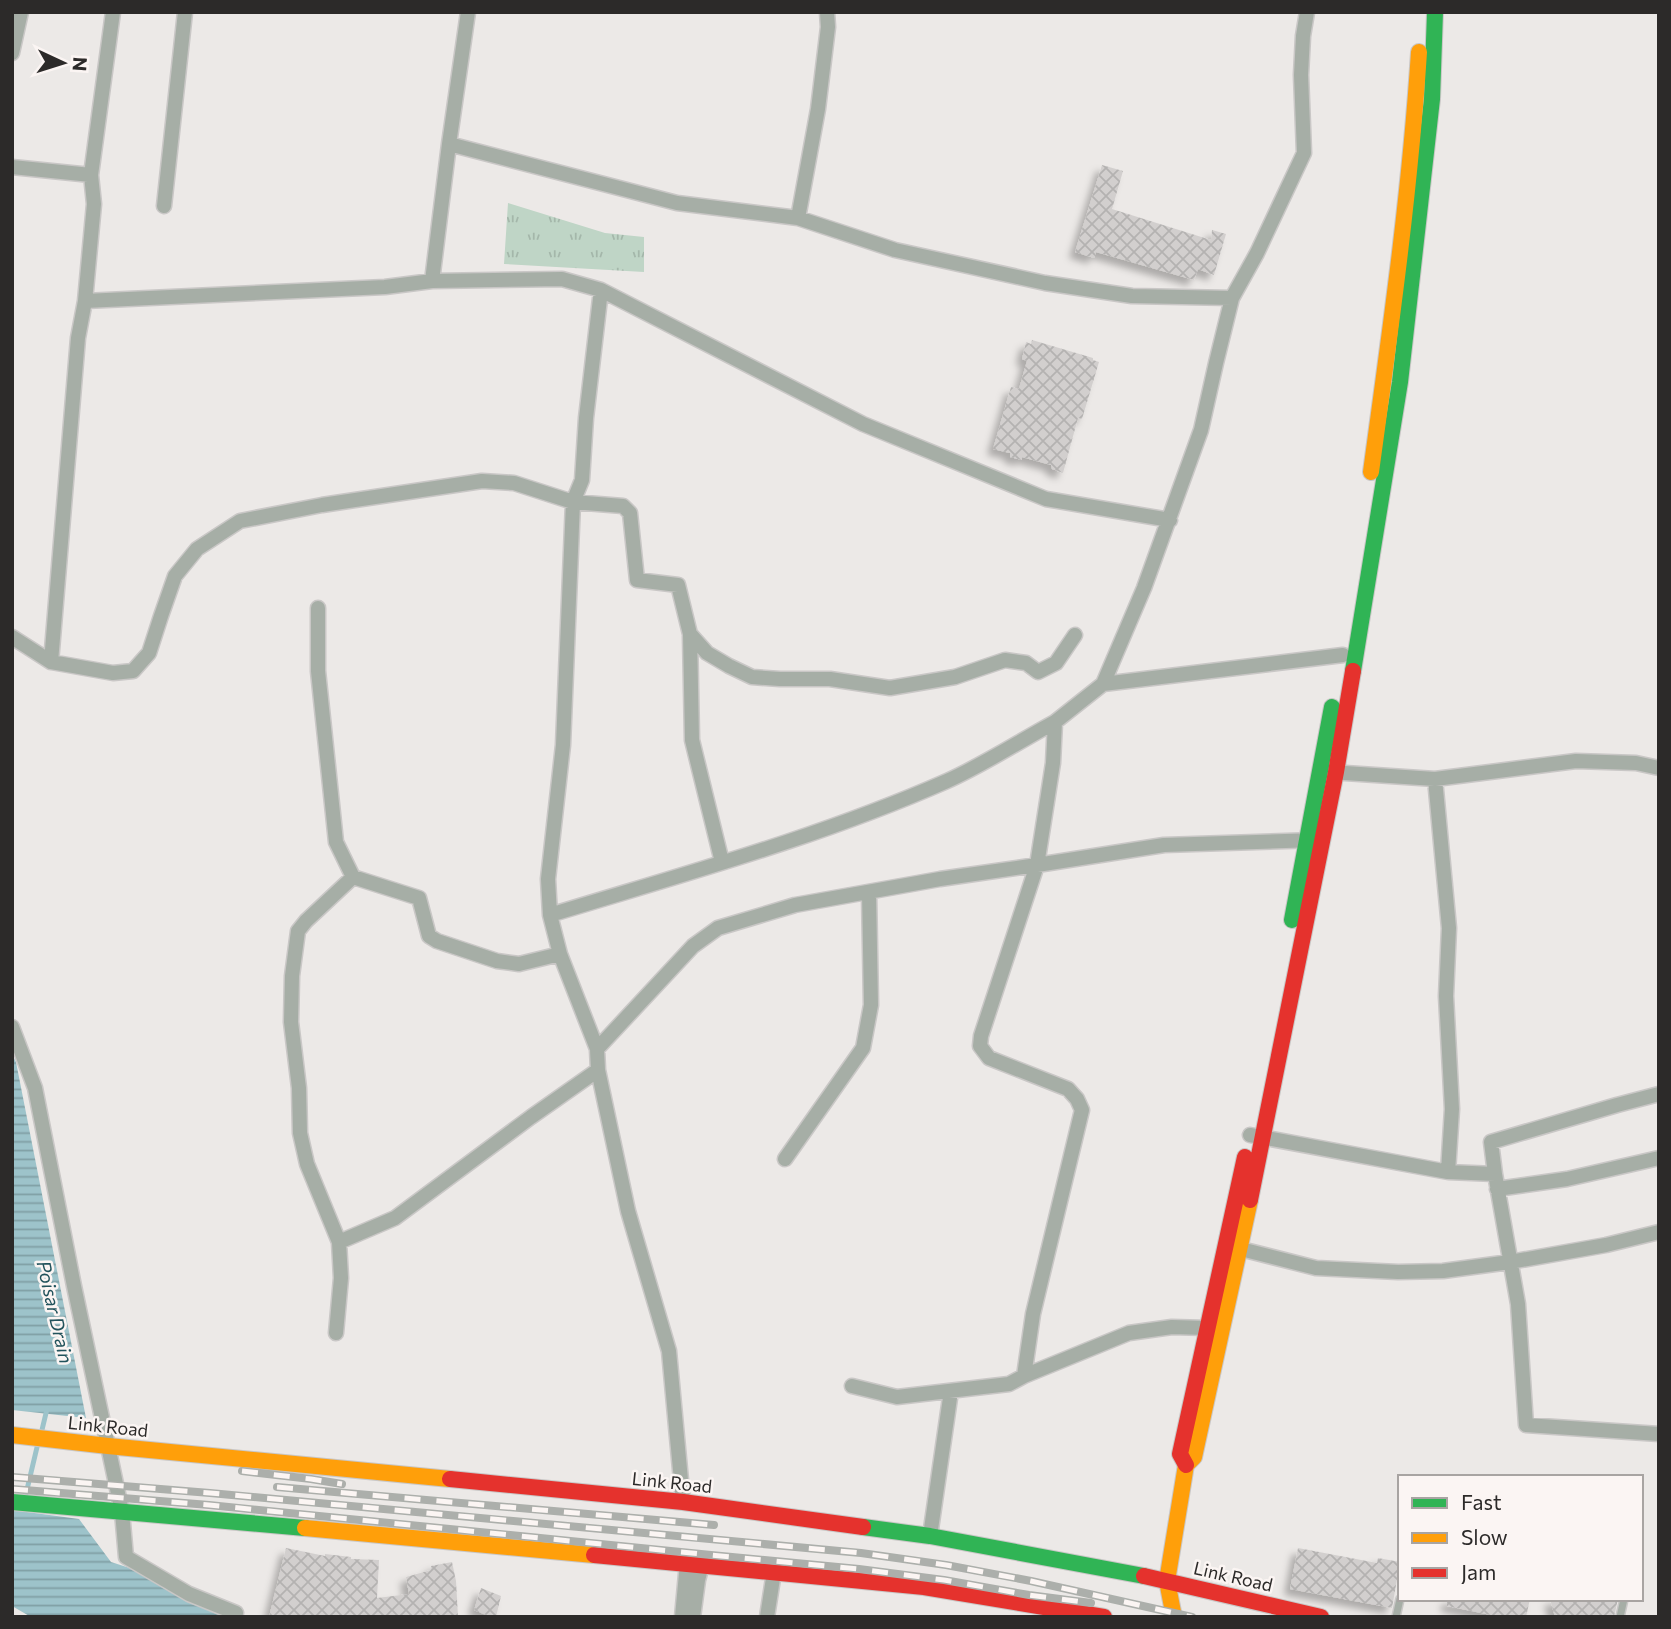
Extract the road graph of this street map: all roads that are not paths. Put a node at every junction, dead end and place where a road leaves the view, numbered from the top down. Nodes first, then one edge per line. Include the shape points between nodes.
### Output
1 (21, 12) edge
2 (113, 12) edge
3 (185, 12) edge
4 (468, 12) edge
5 (827, 12) edge
6 (1307, 12) edge
7 (1428, 15) edge
8 (12, 53) edge
9 (449, 144) junction
10 (12, 167) edge
11 (91, 175) junction
12 (164, 206) dead end
13 (798, 218) junction
14 (432, 281) junction
15 (601, 290) junction
16 (1233, 298) junction
17 (85, 301) junction
18 (573, 502) junction
19 (1170, 520) junction
20 (1360, 592) junction
21 (318, 608) dead end
22 (690, 634) junction
23 (1076, 635) dead end
24 (12, 638) edge
25 (1343, 655) junction
26 (51, 662) junction
27 (1103, 684) junction
28 (1340, 701) junction
29 (1055, 722) junction
30 (1659, 768) edge
31 (1328, 772) junction
32 (1435, 779) junction
33 (1316, 840) junction
34 (722, 862) junction
35 (1037, 865) junction
36 (354, 877) junction
37 (869, 892) junction
38 (550, 915) junction
39 (560, 954) junction
40 (12, 1027) edge
41 (597, 1049) junction
42 (598, 1070) junction
43 (1659, 1094) edge
44 (1257, 1137) junction
45 (785, 1158) dead end
46 (1659, 1158) edge
47 (1448, 1172) junction
48 (1495, 1174) junction
49 (1497, 1189) junction
50 (1659, 1232) edge
51 (339, 1242) junction
52 (1233, 1247) junction
53 (1510, 1262) junction
54 (1215, 1330) junction
55 (336, 1333) dead end
56 (1024, 1376) junction
57 (852, 1386) dead end
58 (951, 1391) junction
59 (1659, 1434) edge
60 (12, 1435) edge
61 (104, 1446) junction
62 (12, 1502) edge
63 (683, 1502) junction
64 (122, 1512) junction
65 (930, 1536) junction
66 (694, 1564) junction
67 (774, 1572) junction
68 (1167, 1581) junction
69 (236, 1613) dead end
70 (1083, 1615) edge
71 (682, 1617) edge
72 (693, 1617) edge
73 (767, 1617) edge
74 (1103, 1617) edge
75 (1174, 1617) edge
76 (1321, 1617) edge

1 - 8 street
2 - 11 street
3 - 12 street
4 - 9 street
5 - 13 street via 818,109
6 - 16 street via 1301,75 1304,153
7 - 20 main road via 1424,99 1402,302
9 - 13 street via 677,203
9 - 14 street
10 - 11 street
11 - 17 street via 94,204
13 - 16 street via 895,250 1045,283 1132,296
14 - 15 street via 562,279
14 - 17 street via 385,288
15 - 18 street via 582,480
15 - 19 street via 863,424 1046,499
16 - 19 street via 1201,430
17 - 26 street
18 - 22 street via 623,506 630,513 637,580 678,585
18 - 26 street via 514,483 482,481 240,521 197,549 175,576 149,653 133,671 113,673
18 - 38 street via 563,745 548,879
19 - 27 street
20 - 25 main road
20 - 28 main road
21 - 36 street via 318,671 336,842
22 - 23 street via 707,653 752,677 830,679 890,688 955,677 1005,660 1026,663 1038,672 1056,663
22 - 34 street via 692,740
24 - 26 street
25 - 27 street
25 - 28 main road
27 - 29 street
28 - 31 main road
29 - 34 street via 950,779 862,817
29 - 35 street
30 - 32 street via 1576,761
31 - 32 street
31 - 33 main road
32 - 47 street via 1449,928 1446,996 1452,1109
33 - 35 street via 1164,845
33 - 44 main road
34 - 38 street
35 - 37 street
35 - 56 street via 980,1046 989,1058 1068,1089 1082,1110 1033,1314
36 - 39 street via 419,898 429,936 437,941 519,964
36 - 51 street via 298,931 292,976 300,1133 307,1164
37 - 41 street via 795,905 718,928 693,946
37 - 45 street via 871,1005 863,1048
38 - 39 street
39 - 41 street
40 - 61 street via 35,1088
41 - 42 street
42 - 51 street via 395,1218
42 - 63 street via 628,1212 669,1351
43 - 48 street via 1492,1142
44 - 47 street
44 - 52 main road
46 - 49 street
47 - 48 street
48 - 49 street
49 - 53 street
50 - 53 street
51 - 55 street
52 - 53 street via 1316,1268 1443,1271
52 - 54 main road
53 - 59 street via 1518,1304 1526,1425
54 - 56 street via 1172,1326 1129,1333
54 - 68 main road
56 - 58 street via 1009,1384
57 - 58 street via 897,1397
58 - 65 street
60 - 61 main road, Link Road
61 - 63 main road, Link Road
61 - 64 street
62 - 64 main road
63 - 65 main road, Link Road
64 - 66 main road
64 - 69 street via 126,1557 189,1594
65 - 68 main road, Link Road
66 - 67 main road
66 - 71 street
66 - 72 street via 698,1580
67 - 70 main road via 924,1587
67 - 73 street
68 - 75 main road
68 - 76 main road, Link Road
70 - 74 main road

